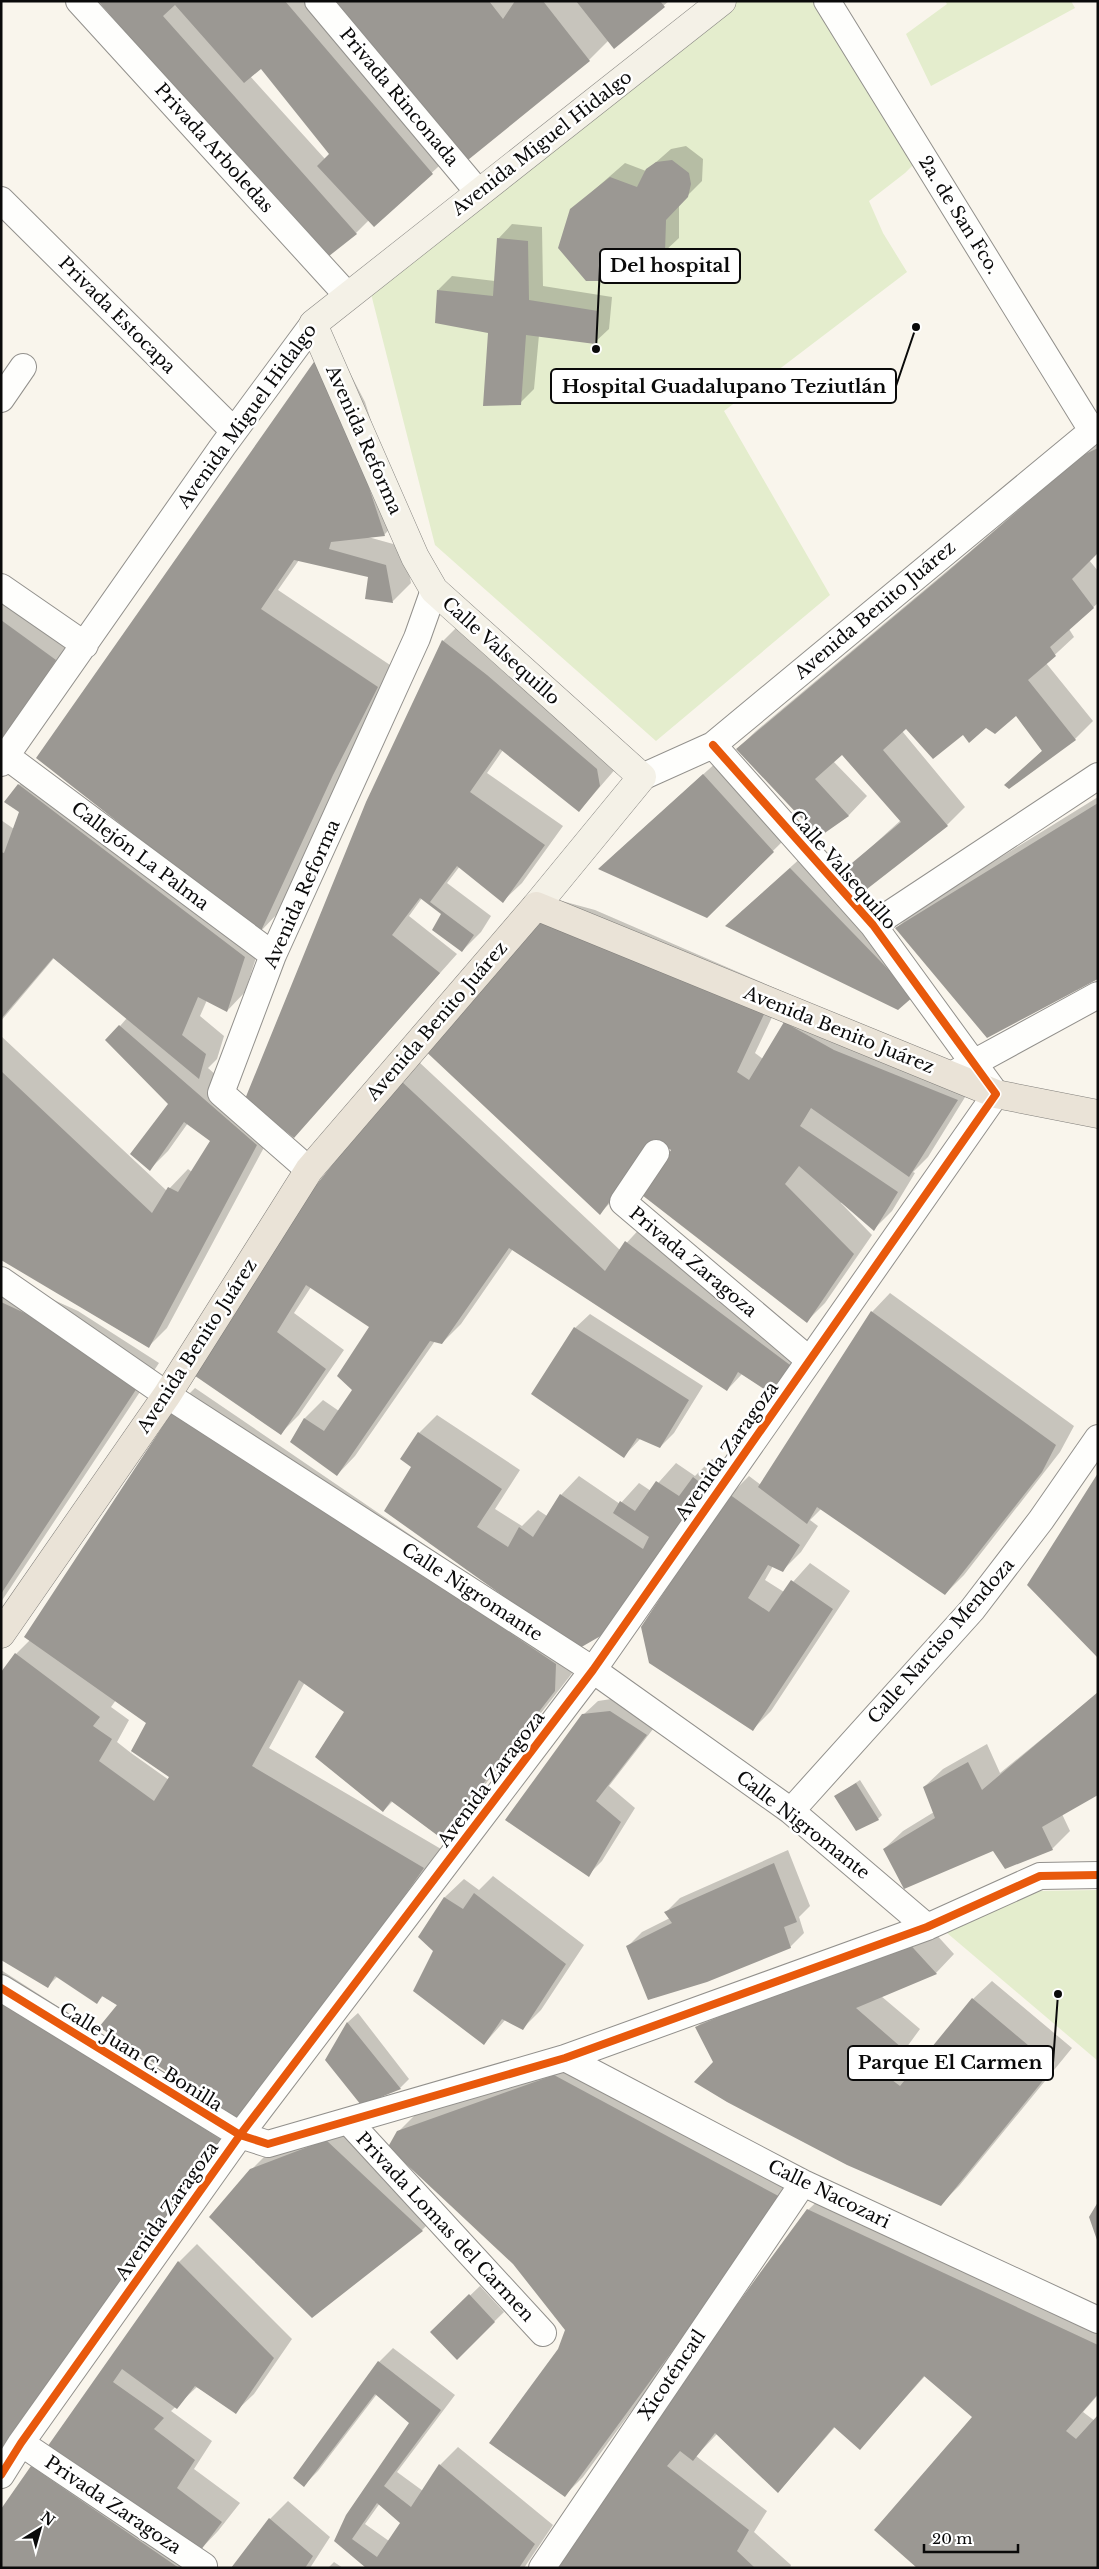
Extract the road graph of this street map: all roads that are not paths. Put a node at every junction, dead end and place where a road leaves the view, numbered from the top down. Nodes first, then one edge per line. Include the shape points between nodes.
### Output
1 (79, 1) edge
2 (318, 1) edge
3 (722, 1) edge
4 (827, 1) edge
5 (479, 193) junction
6 (1, 200) edge
7 (1, 224) edge
8 (348, 296) junction
9 (313, 324) junction
10 (23, 367) dead end
11 (1, 398) edge
12 (1094, 427) edge
13 (228, 438) junction
14 (415, 557) joint
15 (1, 586) edge
16 (434, 590) junction
17 (85, 645) junction
18 (713, 745) junction
19 (4, 759) edge
20 (1098, 776) edge
21 (642, 778) junction
22 (536, 906) junction
23 (873, 926) junction
24 (273, 955) junction
25 (1098, 995) edge
26 (961, 1070) junction
27 (996, 1094) junction
28 (1098, 1114) edge
29 (656, 1154) dead end
30 (309, 1170) junction
31 (1, 1280) edge
32 (808, 1359) junction
33 (167, 1395) junction
34 (1098, 1438) edge
35 (1, 1634) edge
36 (593, 1670) junction
37 (791, 1811) junction
38 (1098, 1874) edge
39 (927, 1927) junction
40 (1, 1988) edge
41 (565, 2058) junction
42 (348, 2121) junction
43 (240, 2135) junction
44 (803, 2183) junction
45 (1098, 2320) edge
46 (543, 2332) dead end
47 (21, 2443) junction
48 (1, 2475) edge
49 (202, 2568) edge
50 (542, 2568) edge

1 - 8 street, Privada Arboledas
2 - 5 street, Privada Rinconada
3 - 5 main road, Avenida Miguel Hidalgo
4 - 12 street, 2a. de San Fco.
5 - 8 main road, Avenida Miguel Hidalgo
6 - 13 street, Privada Estocapa
7 - 13 street, Privada Estocapa
8 - 9 main road, Avenida Miguel Hidalgo
9 - 13 street, Avenida Miguel Hidalgo
9 - 14 main road, Avenida Reforma
10 - 11 street
12 - 18 street, Avenida Benito Juárez
13 - 17 street, Avenida Miguel Hidalgo
14 - 16 main road, Calle Valsequillo
15 - 17 street
16 - 21 main road, Calle Valsequillo
16 - 24 street, Avenida Reforma via 417,638
17 - 19 street, Avenida Miguel Hidalgo
18 - 21 street, Avenida Benito Juárez
18 - 23 street, Calle Valsequillo
19 - 24 street, Callejón La Palma
20 - 23 street, Calle Valsequillo
21 - 22 main road
22 - 26 main road, Avenida Benito Juárez
22 - 30 main road, Avenida Benito Juárez
23 - 26 street, Calle Valsequillo
24 - 30 street, Avenida Reforma via 221,1093
25 - 26 street
26 - 27 main road, Avenida Benito Juárez
27 - 28 main road, Avenida Benito Juárez
27 - 32 street, Avenida Zaragoza
29 - 32 street, Privada Zaragoza via 623,1202
30 - 33 main road, Avenida Benito Juárez
31 - 33 street, Calle Nigromante
32 - 36 street, Avenida Zaragoza
33 - 35 main road, Avenida Benito Juárez
33 - 36 street, Calle Nigromante
34 - 37 street, Calle Narciso Mendoza via 972,1610
36 - 37 street, Calle Nigromante
36 - 43 street, Avenida Zaragoza
37 - 39 street, Calle Nigromante
38 - 39 street via 1040,1876
39 - 41 street
40 - 43 street, Calle Juan C. Bonilla
41 - 42 street
41 - 44 street, Calle Nacozari
42 - 43 street, Calle Juan C. Bonilla via 268,2144
42 - 46 street, Privada Lomas del Carmen
43 - 47 street, Avenida Zaragoza
44 - 45 street, Calle Nacozari
44 - 50 street, Xicoténcatl
47 - 48 street, Avenida Zaragoza
47 - 49 street, Privada Zaragoza via 204,2566

